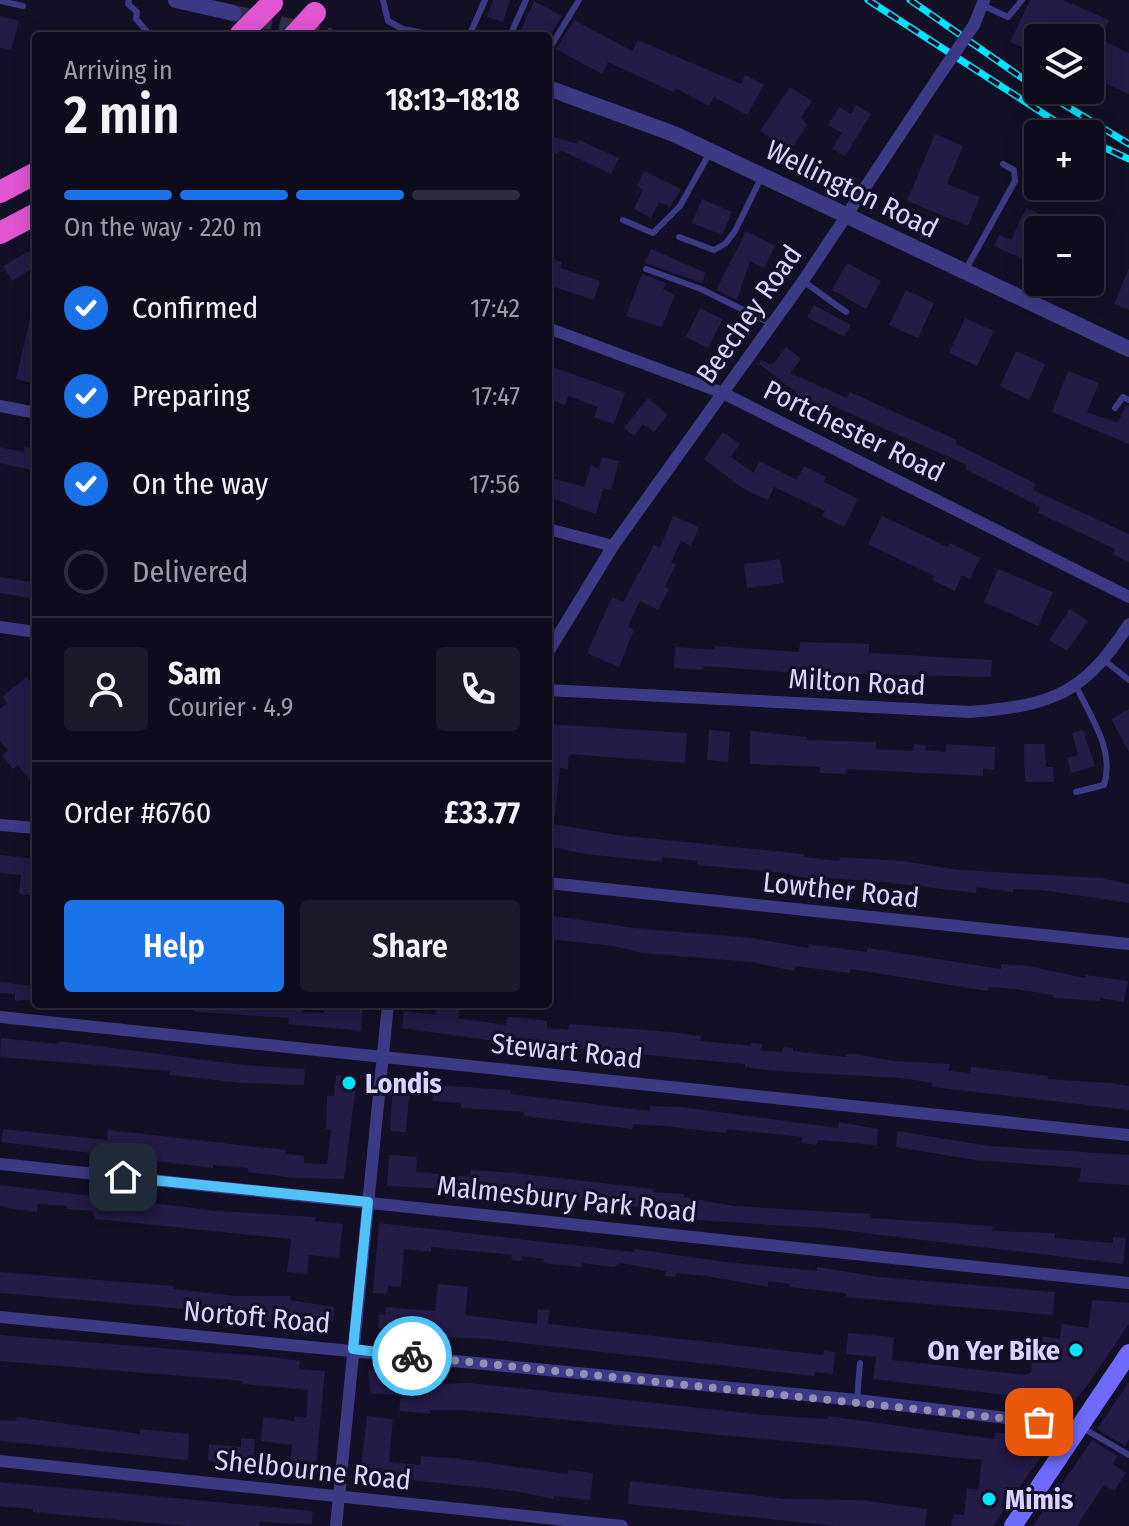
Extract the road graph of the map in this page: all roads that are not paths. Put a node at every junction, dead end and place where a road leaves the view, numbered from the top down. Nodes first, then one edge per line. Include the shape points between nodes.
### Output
1 (129, 0) edge
2 (176, 0) edge
3 (383, 0) edge
4 (485, 0) edge
5 (526, 0) edge
6 (579, 0) edge
7 (1022, 0) edge
8 (0, 1) edge
9 (273, 2) edge
10 (983, 2) edge
11 (23, 6) dead end
12 (320, 7) edge
13 (238, 28) edge
14 (147, 32) edge
15 (298, 32) edge
16 (418, 32) edge
17 (471, 32) edge
18 (514, 32) edge
19 (552, 44) edge
20 (552, 90) edge
21 (711, 151) junction
22 (1003, 164) dead end
23 (32, 175) edge
24 (763, 175) junction
25 (0, 192) edge
26 (847, 214) junction
27 (32, 216) edge
28 (623, 220) dead end
29 (0, 233) edge
30 (679, 237) dead end
31 (646, 269) dead end
32 (964, 273) junction
33 (803, 281) junction
34 (846, 312) dead end
35 (772, 324) junction
36 (552, 329) edge
37 (1129, 349) edge
38 (723, 393) junction
39 (1129, 400) edge
40 (0, 406) edge
41 (1115, 408) dead end
42 (32, 412) edge
43 (552, 530) edge
44 (613, 546) junction
45 (1129, 597) edge
46 (1129, 624) edge
47 (0, 627) edge
48 (32, 631) edge
49 (552, 645) edge
50 (1104, 660) junction
51 (1129, 680) edge
52 (1077, 688) junction
53 (552, 690) edge
54 (1076, 792) dead end
55 (0, 825) edge
56 (32, 828) edge
57 (552, 883) edge
58 (1129, 944) edge
59 (388, 1008) edge
60 (0, 1017) edge
61 (383, 1056) junction
62 (1129, 1135) edge
63 (0, 1164) edge
64 (368, 1202) junction
65 (1129, 1283) edge
66 (0, 1317) edge
67 (353, 1349) junction
68 (1129, 1353) edge
69 (860, 1363) dead end
70 (857, 1400) junction
71 (1081, 1427) junction
72 (1129, 1455) edge
73 (0, 1461) edge
74 (339, 1497) junction
75 (336, 1526) edge
76 (622, 1526) edge
77 (1013, 1526) edge

1 - 14 lane
2 - 13 street
3 - 16 lane via 388,21
4 - 17 lane
5 - 18 lane
6 - 19 lane
7 - 10 lane via 1008,17
8 - 11 lane
9 - 13 highway, bridge
10 - 26 street, Beechey Road, bridge via 974,25
12 - 15 highway, bridge
20 - 21 street, Wellington Road
21 - 24 street, Wellington Road
21 - 28 lane via 680,206 653,233
22 - 32 lane via 1014,170 1015,181
23 - 25 highway
24 - 26 street, Wellington Road
24 - 30 lane via 726,243 714,250
26 - 32 street, Wellington Road
26 - 33 street, Beechey Road
27 - 29 highway
31 - 35 lane
32 - 37 street, Wellington Road
33 - 34 lane
33 - 35 street, Beechey Road
35 - 38 street, Beechey Road
36 - 38 street, Portchester Road
38 - 44 street, Beechey Road
38 - 45 street, Portchester Road
39 - 41 lane via 1123,397
40 - 42 street
43 - 44 street
44 - 49 street, Beechey Road
46 - 50 street, Milton Road
47 - 48 street
50 - 51 lane
50 - 52 street, Milton Road
52 - 53 street, Milton Road via 1010,709 970,712
52 - 54 lane via 1102,738 1107,775 1104,785
55 - 56 street
57 - 58 street, Lowther Road
59 - 61 street
60 - 61 street, Stewart Road
61 - 62 street, Stewart Road
61 - 64 street
63 - 64 street, Malmesbury Park Road
64 - 65 street, Malmesbury Park Road
64 - 67 street
66 - 67 street, Nortoft Road
67 - 70 street, Nortoft Road
67 - 74 street
68 - 71 main road
69 - 70 lane
70 - 71 street, Nortoft Road
71 - 72 lane
71 - 77 main road
73 - 74 street, Shelbourne Road
74 - 75 street
74 - 76 street, Shelbourne Road

